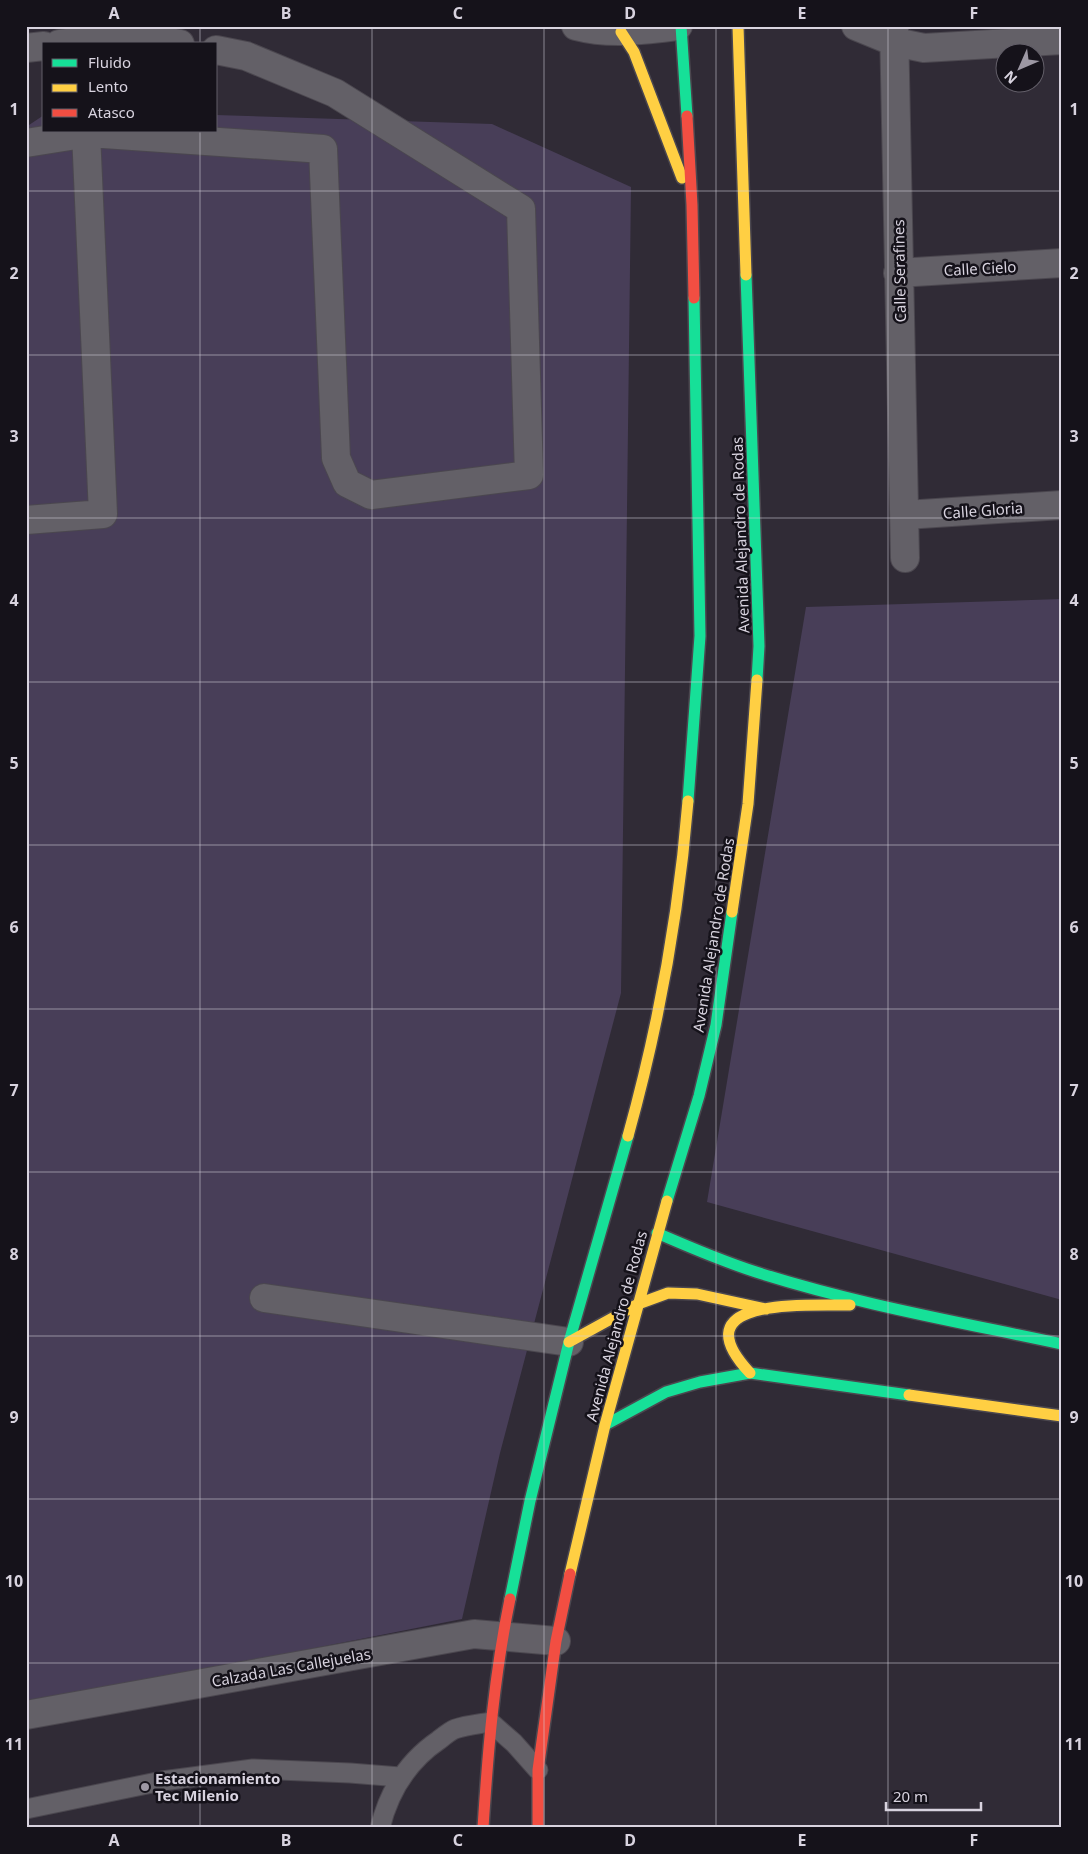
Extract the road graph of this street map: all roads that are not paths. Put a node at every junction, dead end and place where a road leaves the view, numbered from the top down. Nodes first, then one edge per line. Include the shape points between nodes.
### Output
1 (576, 26) edge
2 (680, 26) edge
3 (738, 26) edge
4 (856, 26) edge
5 (621, 32) junction
6 (894, 34) edge
7 (1062, 40) edge
8 (73, 42) edge
9 (170, 42) edge
10 (42, 46) edge
11 (26, 48) edge
12 (218, 50) edge
13 (86, 133) junction
14 (26, 143) edge
15 (692, 205) junction
16 (1062, 263) edge
17 (898, 272) junction
18 (1062, 505) edge
19 (905, 515) junction
20 (26, 520) edge
21 (905, 558) dead end
22 (657, 1233) junction
23 (264, 1298) dead end
24 (638, 1304) junction
25 (871, 1304) junction
26 (766, 1309) junction
27 (569, 1342) junction
28 (1062, 1344) edge
29 (750, 1373) junction
30 (1062, 1416) edge
31 (605, 1425) junction
32 (502, 1636) junction
33 (556, 1641) junction
34 (26, 1715) edge
35 (490, 1722) junction
36 (538, 1770) junction
37 (400, 1777) junction
38 (26, 1809) edge
39 (380, 1828) edge
40 (483, 1828) edge
41 (538, 1828) edge

1 - 5 street
2 - 5 street
2 - 15 street
3 - 22 street, Avenida Alejandro de Rodas via 758,656 748,804 716,1024 699,1096
4 - 6 street
5 - 15 street via 634,52
6 - 7 street via 924,48
6 - 17 street, Calle Serafines
8 - 9 street via 128,34
10 - 11 street
12 - 13 street via 246,56 335,93 521,209 529,476 371,495 347,483 336,458 323,149
13 - 14 street
13 - 20 street via 104,514
15 - 27 street via 700,636 685,838 661,1003 639,1096
16 - 17 street, Calle Cielo
17 - 19 street, Calle Serafines
18 - 19 street, Calle Gloria
19 - 21 street, Calle Serafines
22 - 24 street, Avenida Alejandro de Rodas
22 - 25 street via 740,1268
23 - 27 street
24 - 26 street via 668,1293 696,1294
24 - 27 street
24 - 31 street, Avenida Alejandro de Rodas
25 - 26 street
25 - 28 street
26 - 29 street via 741,1315 732,1324 729,1334 729,1344
27 - 32 street via 530,1501
29 - 30 street
29 - 31 street via 666,1392
31 - 33 street, Avenida Alejandro de Rodas
32 - 33 street, Calzada Las Callejuelas
32 - 34 street, Calzada Las Callejuelas via 474,1634
32 - 35 street
33 - 36 street, Avenida Alejandro de Rodas
35 - 36 lane
35 - 37 lane via 454,1729 428,1747
35 - 40 street
36 - 41 street, Avenida Alejandro de Rodas
37 - 38 lane via 253,1769 162,1781
37 - 39 lane via 385,1808

